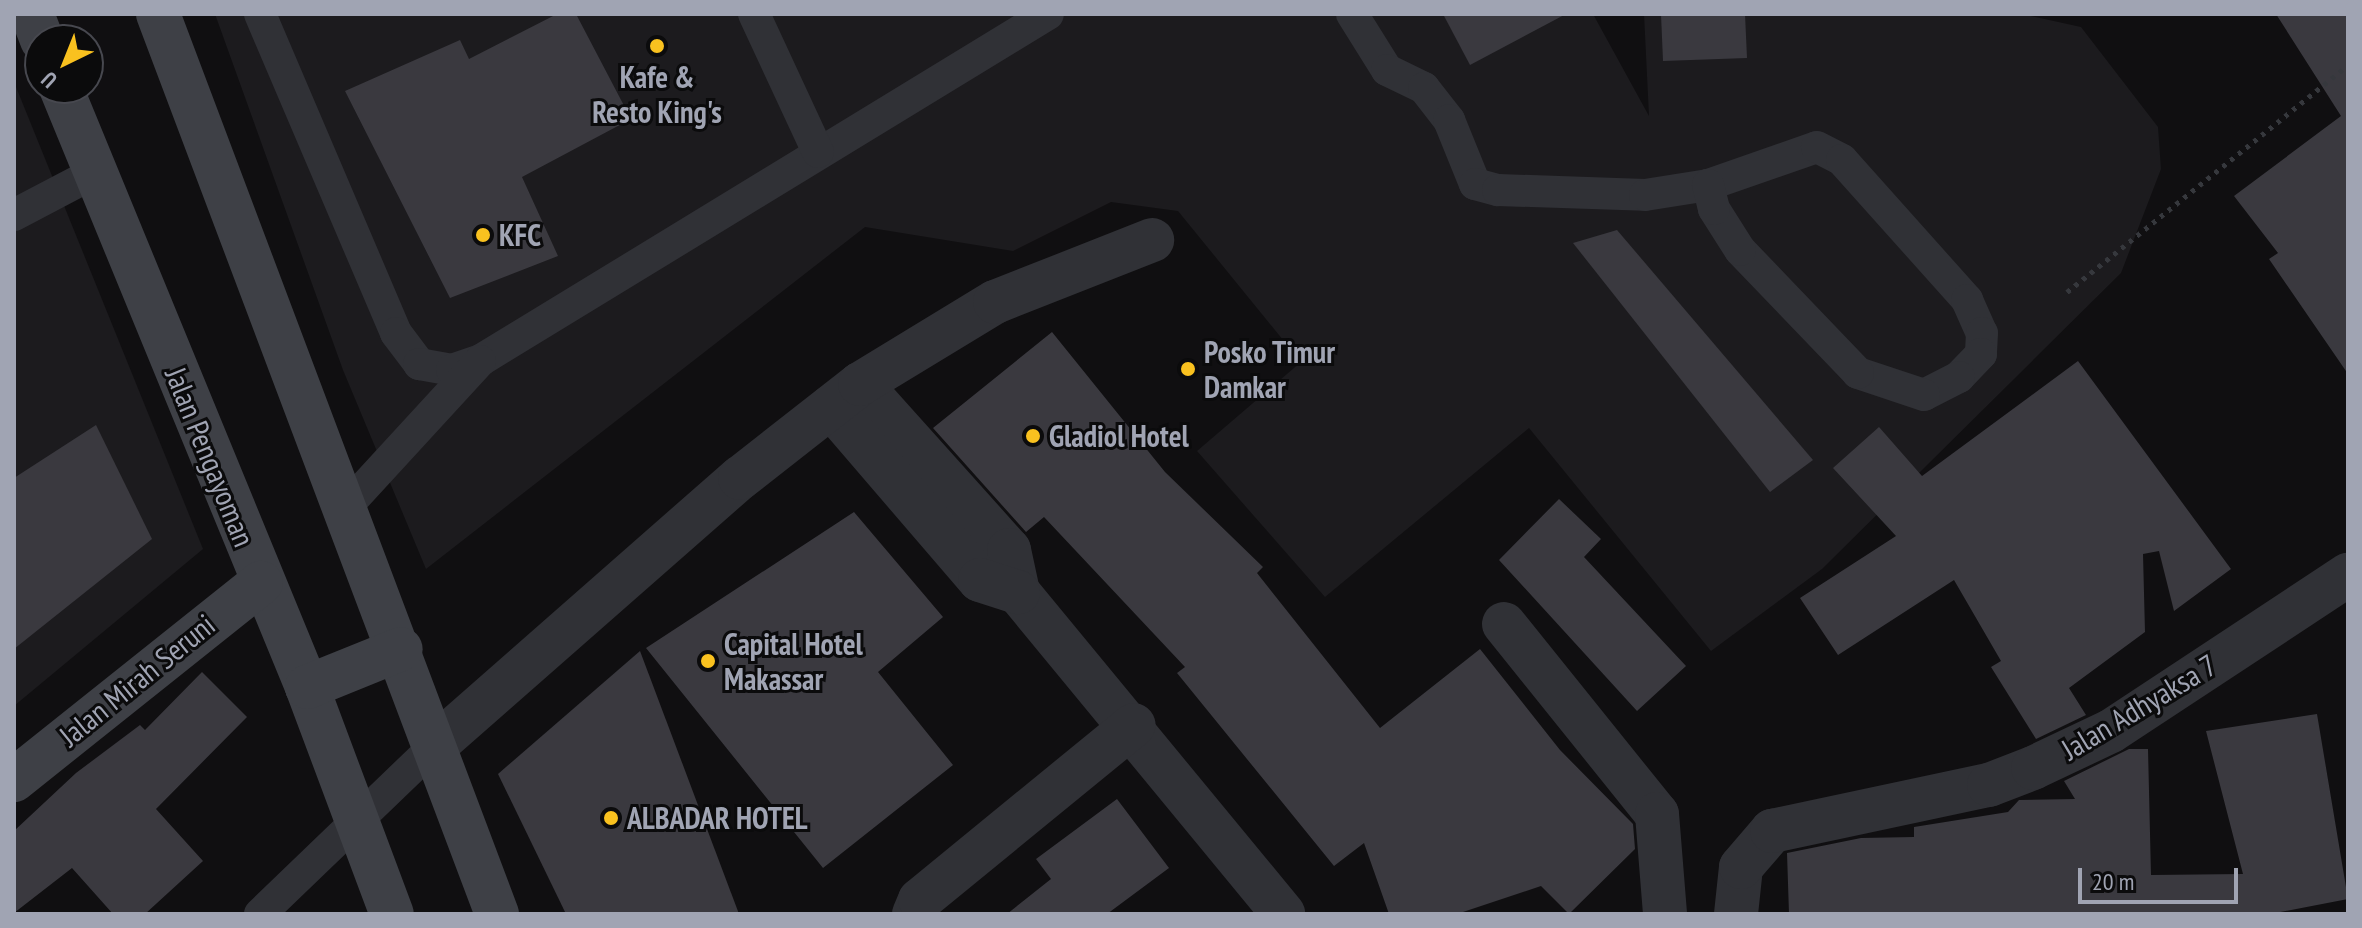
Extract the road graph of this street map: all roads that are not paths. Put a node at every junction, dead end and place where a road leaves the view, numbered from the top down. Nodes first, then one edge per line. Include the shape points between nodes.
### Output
1 (158, 14) edge
2 (260, 14) edge
3 (754, 14) edge
4 (1048, 14) edge
5 (1352, 14) edge
6 (67, 104) edge
7 (818, 152) junction
8 (94, 173) junction
9 (1708, 185) junction
10 (14, 215) edge
11 (1152, 240) dead end
12 (481, 360) junction
13 (846, 396) junction
14 (344, 509) junction
15 (2348, 575) edge
16 (261, 583) junction
17 (1504, 624) dead end
18 (401, 649) junction
19 (307, 687) junction
20 (1134, 725) junction
21 (438, 743) junction
22 (14, 780) edge
23 (361, 825) junction
24 (260, 914) edge
25 (392, 914) edge
26 (497, 914) edge
27 (914, 914) edge
28 (1283, 914) edge
29 (1665, 914) edge
30 (1736, 914) edge

1 - 14 street
2 - 12 lane via 396,333 419,364 452,370
3 - 7 lane
4 - 7 lane
5 - 9 lane via 1387,70 1424,88 1449,120 1475,184 1645,195
6 - 8 street, Jalan Pengayoman
7 - 12 lane
8 - 10 lane
8 - 16 street, Jalan Pengayoman
9 - 9 lane via 1817,147 1842,160 1967,300 1982,333 1981,354 1959,377 1924,395 1858,373 1740,250 1714,209
11 - 13 street via 995,302
12 - 14 lane
13 - 20 street via 1009,550 1018,592
13 - 21 street
14 - 18 street
15 - 30 street, Jalan Adhyaksa 7 via 2111,731 2033,768 1772,831 1741,867
16 - 19 street, Jalan Pengayoman
16 - 22 street, Jalan Mirah Seruni
17 - 29 street via 1657,814
18 - 19 street
18 - 21 street
19 - 23 street, Jalan Pengayoman
20 - 27 street via 920,900
20 - 28 street
21 - 23 lane
21 - 26 street
23 - 24 lane
23 - 25 street, Jalan Pengayoman

